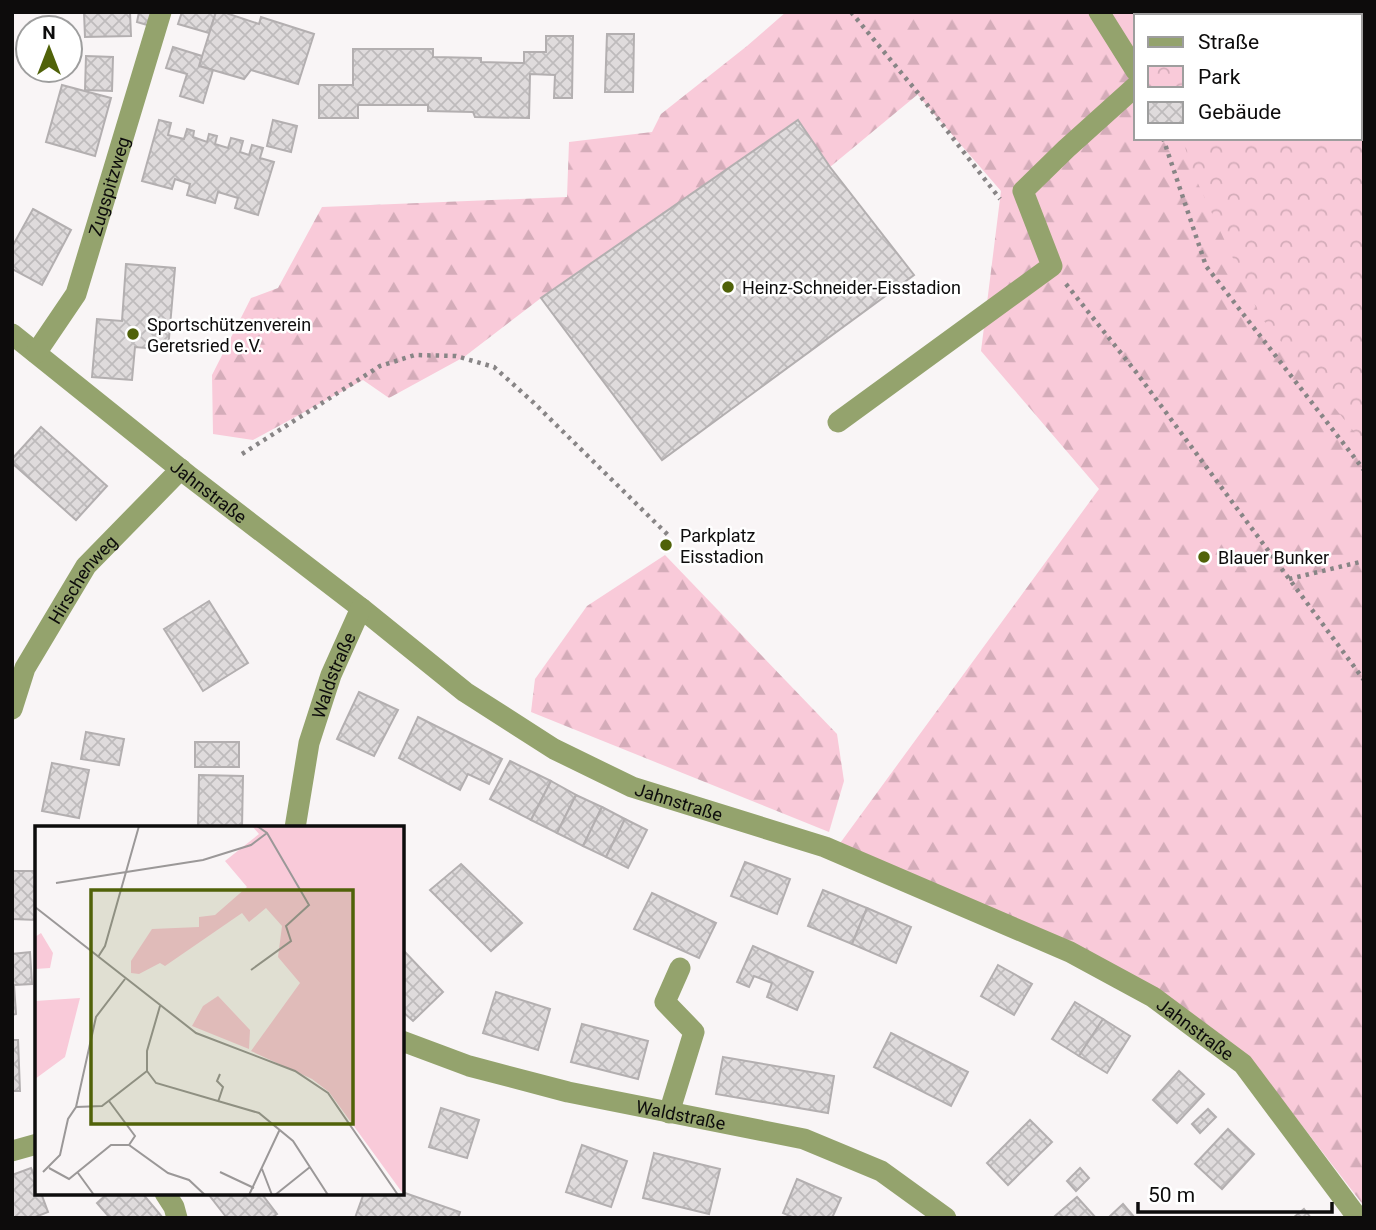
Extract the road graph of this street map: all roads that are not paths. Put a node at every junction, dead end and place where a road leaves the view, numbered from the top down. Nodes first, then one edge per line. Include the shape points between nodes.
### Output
1 (161, 12) edge
2 (1099, 12) edge
3 (1134, 68) edge
4 (1134, 88) edge
5 (12, 334) edge
6 (36, 353) junction
7 (838, 422) dead end
8 (181, 469) junction
9 (361, 608) junction
10 (12, 709) edge
11 (295, 826) edge
12 (680, 968) dead end
13 (404, 1042) edge
14 (669, 1113) junction
15 (35, 1145) edge
16 (12, 1151) edge
17 (166, 1195) edge
18 (177, 1218) edge
19 (946, 1218) edge
20 (1358, 1218) edge

1 - 6 street, Zugspitzweg via 76,294
2 - 3 street
4 - 7 street via 1023,191 1052,266
5 - 6 street, Jahnstraße
6 - 8 street, Jahnstraße
8 - 9 street, Jahnstraße
8 - 10 street, Hirschenweg via 86,566 25,668
9 - 11 street, Waldstraße via 331,675 309,743
9 - 20 street, Jahnstraße via 465,692 544,743 632,787 825,847 1069,952 1153,997 1243,1065
12 - 14 street via 664,1002 694,1032
13 - 14 street, Waldstraße via 468,1066 568,1093
14 - 19 street, Waldstraße via 804,1139 881,1171
15 - 16 street
17 - 18 street

